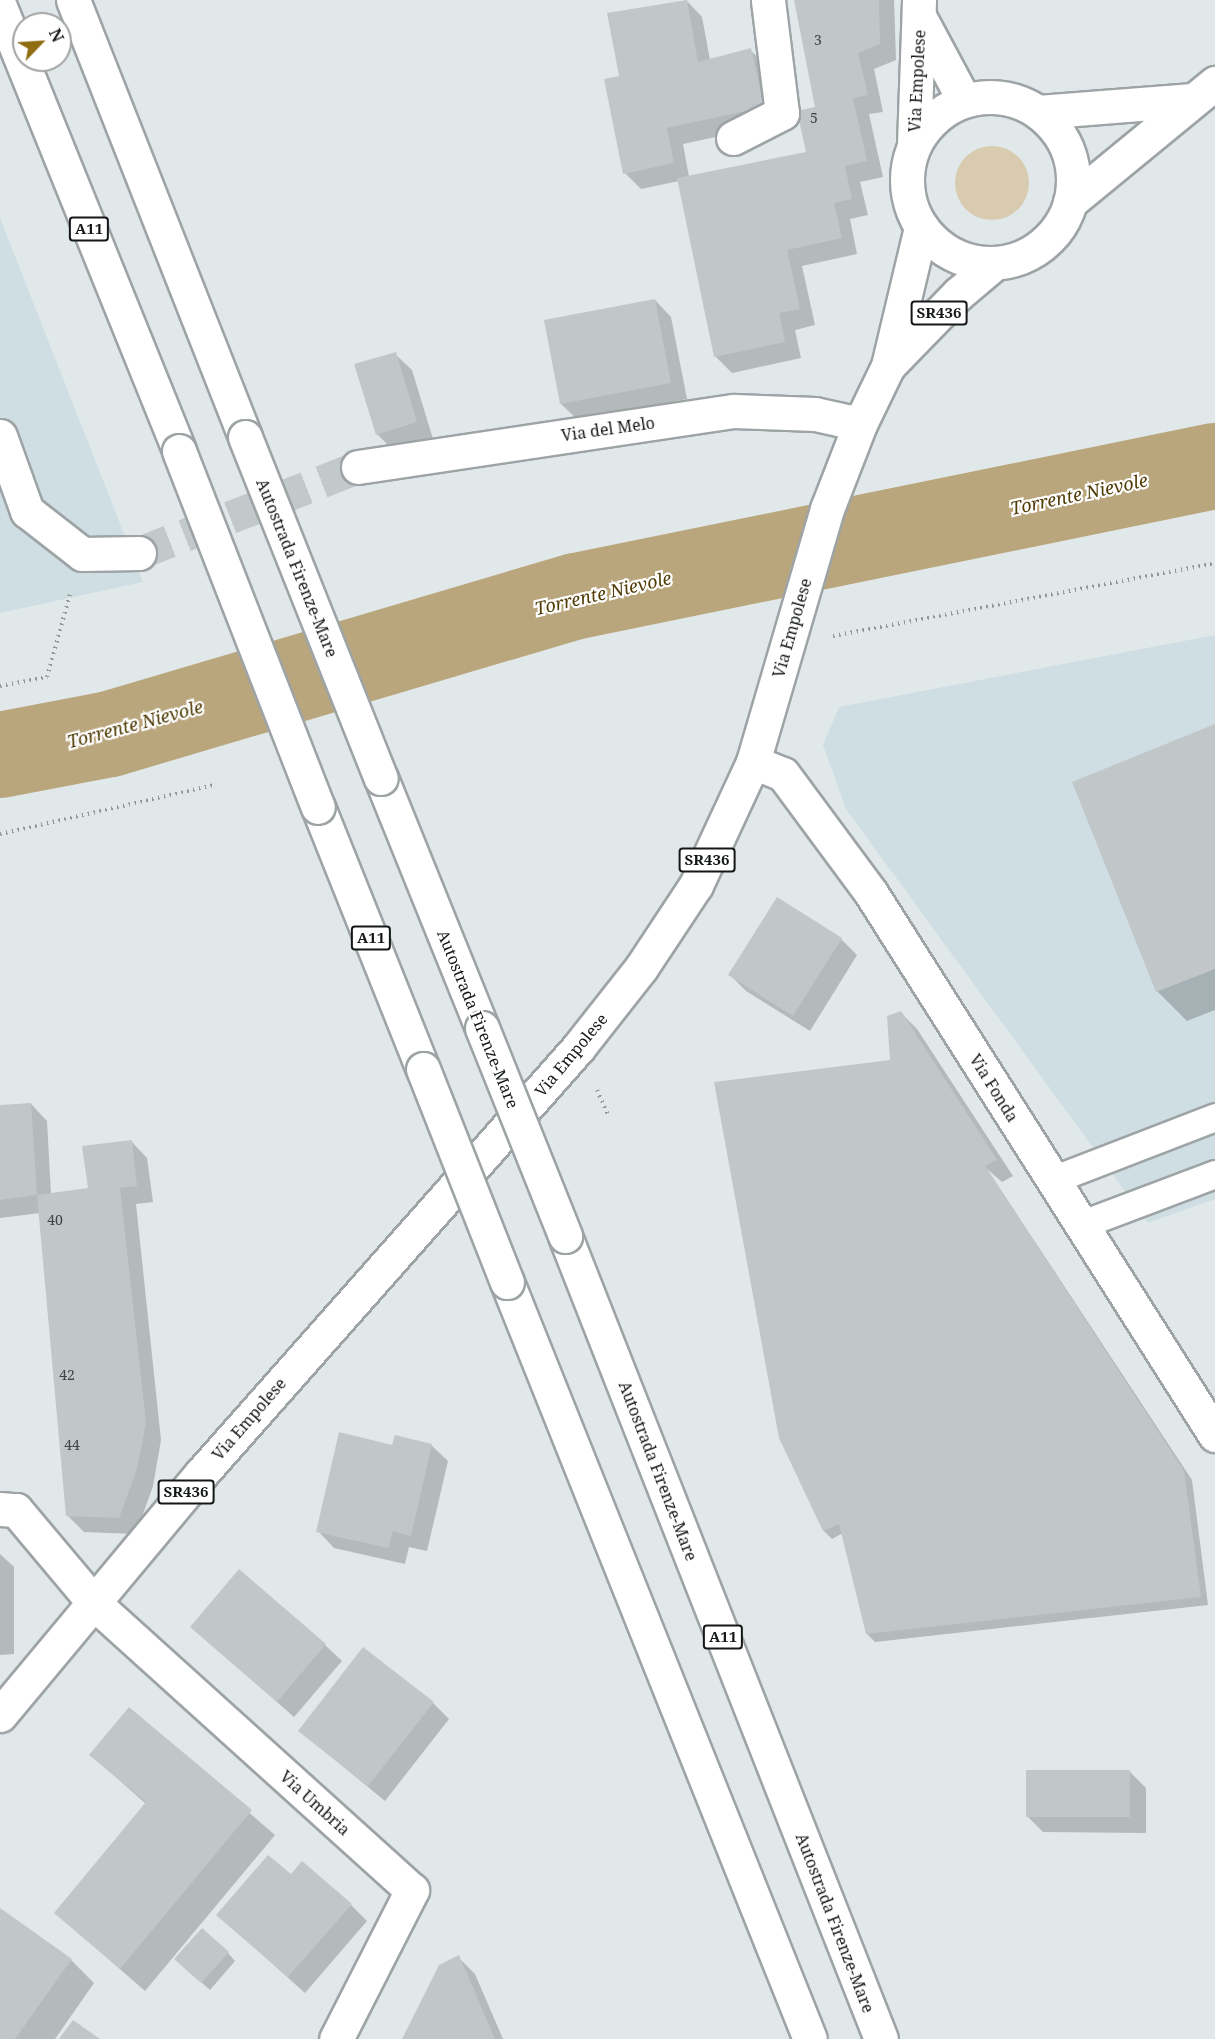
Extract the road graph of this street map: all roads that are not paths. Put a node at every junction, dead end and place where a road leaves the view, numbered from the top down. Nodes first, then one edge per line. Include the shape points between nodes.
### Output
1 (73, 0) edge
2 (83, 0) edge
3 (768, 0) edge
4 (0, 7) edge
5 (919, 9) edge
6 (99, 66) junction
7 (1203, 91) edge
8 (964, 100) junction
9 (1038, 112) junction
10 (733, 138) dead end
11 (914, 144) junction
12 (1070, 202) junction
13 (921, 226) junction
14 (995, 263) junction
15 (888, 366) junction
16 (860, 424) junction
17 (0, 436) edge
18 (358, 466) tunnel mouth
19 (139, 553) tunnel mouth
20 (753, 762) junction
21 (1215, 1117) edge
22 (1215, 1174) edge
23 (1052, 1180) junction
24 (1080, 1225) junction
25 (1215, 1435) edge
26 (0, 1509) edge
27 (95, 1604) junction
28 (0, 1715) edge
29 (336, 2039) edge
30 (810, 2039) edge
31 (881, 2039) edge

1 - 6 main road, Autostrada Firenze-Mare / A11
2 - 6 main road
3 - 10 main road via 782,113
4 - 30 main road, A11, bridge
5 - 8 main road, Via Empolese
5 - 11 main road, Via Empolese
6 - 31 main road, Autostrada Firenze-Mare / A11, bridge
7 - 9 main road
7 - 12 main road
8 - 9 main road, Via Empolese via 980,96 1010,98
8 - 11 main road, Via Empolese via 934,117
9 - 12 main road, Via Empolese via 1061,135 1068,151 1072,168
11 - 13 main road, Via Empolese via 906,177 912,212
12 - 14 main road, Via Empolese via 1064,219 1042,245 1027,255
13 - 14 main road, Via Empolese via 945,250 978,262
13 - 15 main road, Via Empolese / SR436
14 - 15 main road, Via Empolese / SR436 via 958,294
15 - 16 main road, Via Empolese / SR436
16 - 18 main road, Via del Melo via 815,414 734,411
16 - 20 main road, Via Empolese / SR436 via 827,509
17 - 19 main road via 27,511 82,554
20 - 23 main road, Via Fonda via 783,774 871,893
20 - 27 main road, Via Empolese / SR436 via 696,885 641,968 578,1048 201,1474
21 - 23 lane
22 - 24 lane
23 - 24 main road, Via Fonda
24 - 25 main road, Via Fonda
26 - 27 main road via 16,1510
27 - 28 main road, Via Empolese / SR436
27 - 29 main road, Via Umbria via 412,1890

